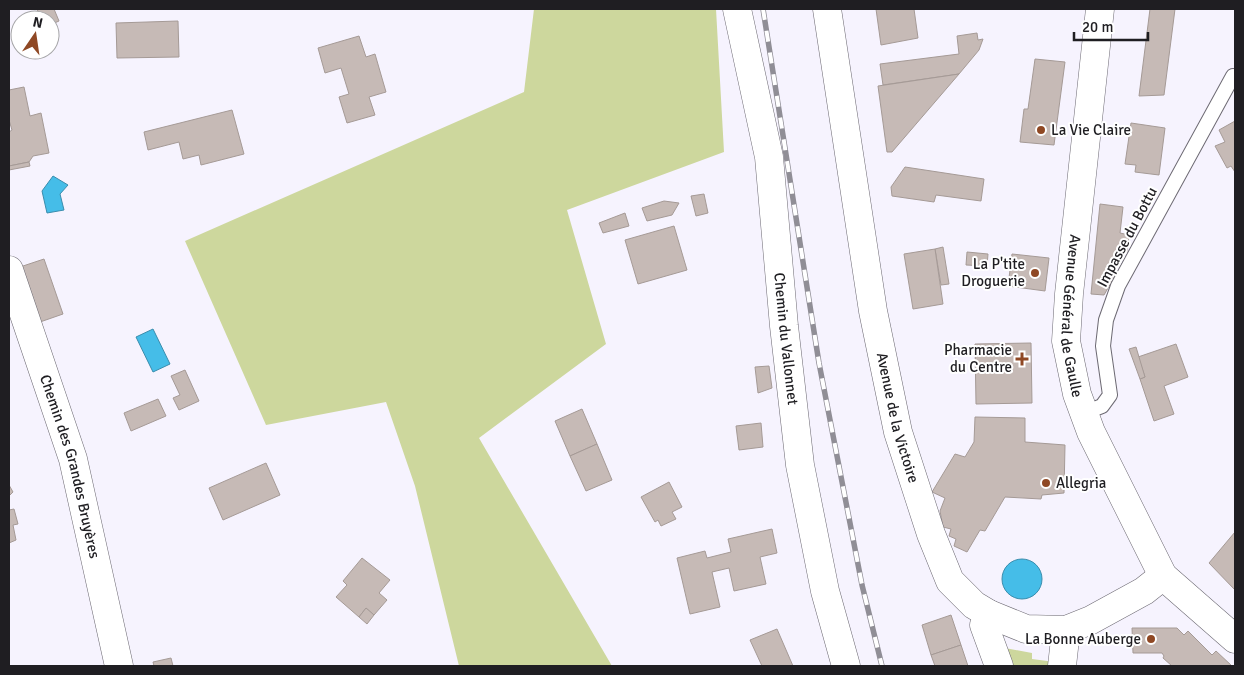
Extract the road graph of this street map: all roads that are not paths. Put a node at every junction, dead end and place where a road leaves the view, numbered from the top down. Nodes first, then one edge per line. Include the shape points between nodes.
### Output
1 (737, 9) edge
2 (827, 9) edge
3 (1100, 9) edge
4 (1234, 76) dead end
5 (9, 270) edge
6 (1084, 414) junction
7 (1163, 576) junction
8 (989, 614) junction
9 (1066, 630) junction
10 (1235, 638) edge
11 (119, 666) edge
12 (846, 666) edge
13 (998, 666) edge
14 (1062, 666) edge

1 - 12 street, Chemin du Vallonnet via 769,156 800,465 825,591
2 - 8 street, Avenue de la Victoire via 873,311 898,432 950,581 974,605
3 - 6 street, Avenue Général de Gaulle via 1066,341
4 - 6 lane, Impasse du Bottu via 1118,286 1106,320 1103,346 1110,395 1102,406
5 - 11 street, Chemin des Grandes Bruyères via 73,459
6 - 7 street, Avenue Général de Gaulle
7 - 9 street, Avenue de la Victoire via 1144,591
7 - 10 street
8 - 9 street, Avenue de la Victoire via 1026,629
8 - 13 street via 984,625
9 - 14 street

